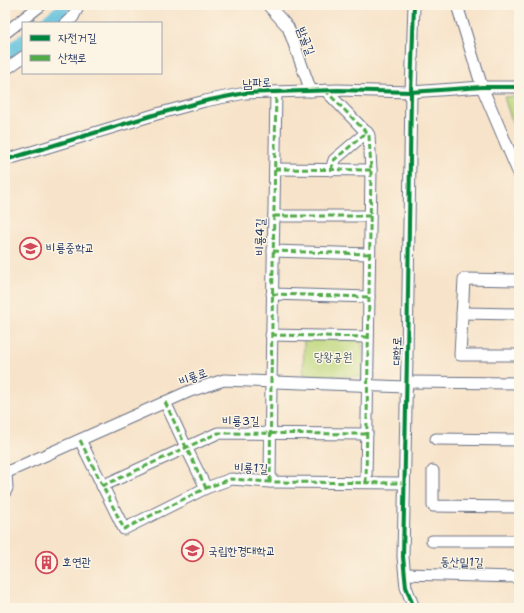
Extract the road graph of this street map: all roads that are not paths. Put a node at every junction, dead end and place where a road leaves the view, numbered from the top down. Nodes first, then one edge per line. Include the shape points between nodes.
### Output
1 (40, 5) edge
2 (79, 5) edge
3 (268, 5) edge
4 (414, 5) edge
5 (457, 5) edge
6 (67, 22) edge
7 (5, 33) edge
8 (22, 58) edge
9 (5, 70) edge
10 (482, 87) junction
11 (519, 87) edge
12 (325, 90) junction
13 (310, 91) junction
14 (276, 92) junction
15 (410, 92) junction
16 (367, 132) junction
17 (5, 160) edge
18 (275, 169) junction
19 (331, 170) junction
20 (371, 170) junction
21 (519, 174) edge
22 (274, 216) junction
23 (370, 216) junction
24 (273, 251) junction
25 (370, 254) junction
26 (519, 280) edge
27 (272, 294) junction
28 (369, 297) junction
29 (462, 313) junction
30 (519, 314) edge
31 (272, 335) junction
32 (368, 337) junction
33 (519, 355) edge
34 (270, 382) junction
35 (519, 383) edge
36 (406, 384) junction
37 (367, 385) junction
38 (166, 402) junction
39 (270, 434) junction
40 (367, 434) junction
41 (436, 439) dead end
42 (80, 440) junction
43 (519, 440) edge
44 (186, 447) junction
45 (433, 471) dead end
46 (5, 473) edge
47 (270, 482) junction
48 (366, 482) junction
49 (404, 483) junction
50 (102, 486) junction
51 (206, 488) junction
52 (5, 492) edge
53 (519, 507) edge
54 (432, 541) dead end
55 (519, 541) edge
56 (405, 574) junction
57 (519, 577) edge
58 (414, 608) edge

1 - 7 street
2 - 6 street
3 - 13 street, 밤골길 via 288,27
4 - 15 street, 대학로
5 - 10 street
8 - 9 street
10 - 11 street, 남파로
10 - 15 street, 남파로
10 - 21 street
12 - 13 street, 남파로
12 - 15 street, 남파로
12 - 16 street
13 - 14 street, 남파로
14 - 17 street, 남파로 via 246,93 206,101
14 - 18 street, 비룡4길
15 - 36 street, 대학로
16 - 19 street via 334,160
16 - 20 street
18 - 19 street
18 - 22 street, 비룡4길
19 - 20 street
20 - 23 street
22 - 23 street
22 - 24 street, 비룡4길
23 - 25 street
24 - 25 street
24 - 27 street, 비룡4길
25 - 28 street
26 - 29 street via 464,279
27 - 28 street
27 - 31 street, 비룡4길
28 - 32 street
29 - 30 street
29 - 33 street via 460,355
31 - 32 street
31 - 34 street, 비룡4길
32 - 37 street
34 - 37 street, 비룡로
34 - 38 street, 비룡로 via 224,380
34 - 39 street, 비룡4길
35 - 36 street, 비룡로
36 - 37 street, 비룡로
36 - 49 street, 대학로
37 - 40 street
38 - 42 street, 비룡로
38 - 44 street
39 - 40 street, 비룡3길
39 - 44 street, 비룡3길 via 218,433
39 - 47 street, 비룡4길
40 - 48 street
41 - 43 street
42 - 46 street, 비룡로
42 - 50 street, 비룡1길
44 - 50 street, 비룡3길
44 - 51 street
45 - 53 street via 433,506
46 - 52 street
47 - 48 street, 비룡1길
47 - 51 street, 비룡1길 via 231,479
48 - 49 street, 비룡1길
49 - 56 street, 대학로
50 - 51 street, 비룡1길 via 124,529
54 - 55 street
56 - 57 street, 동산밑1길
56 - 58 street, 대학로 via 406,587

